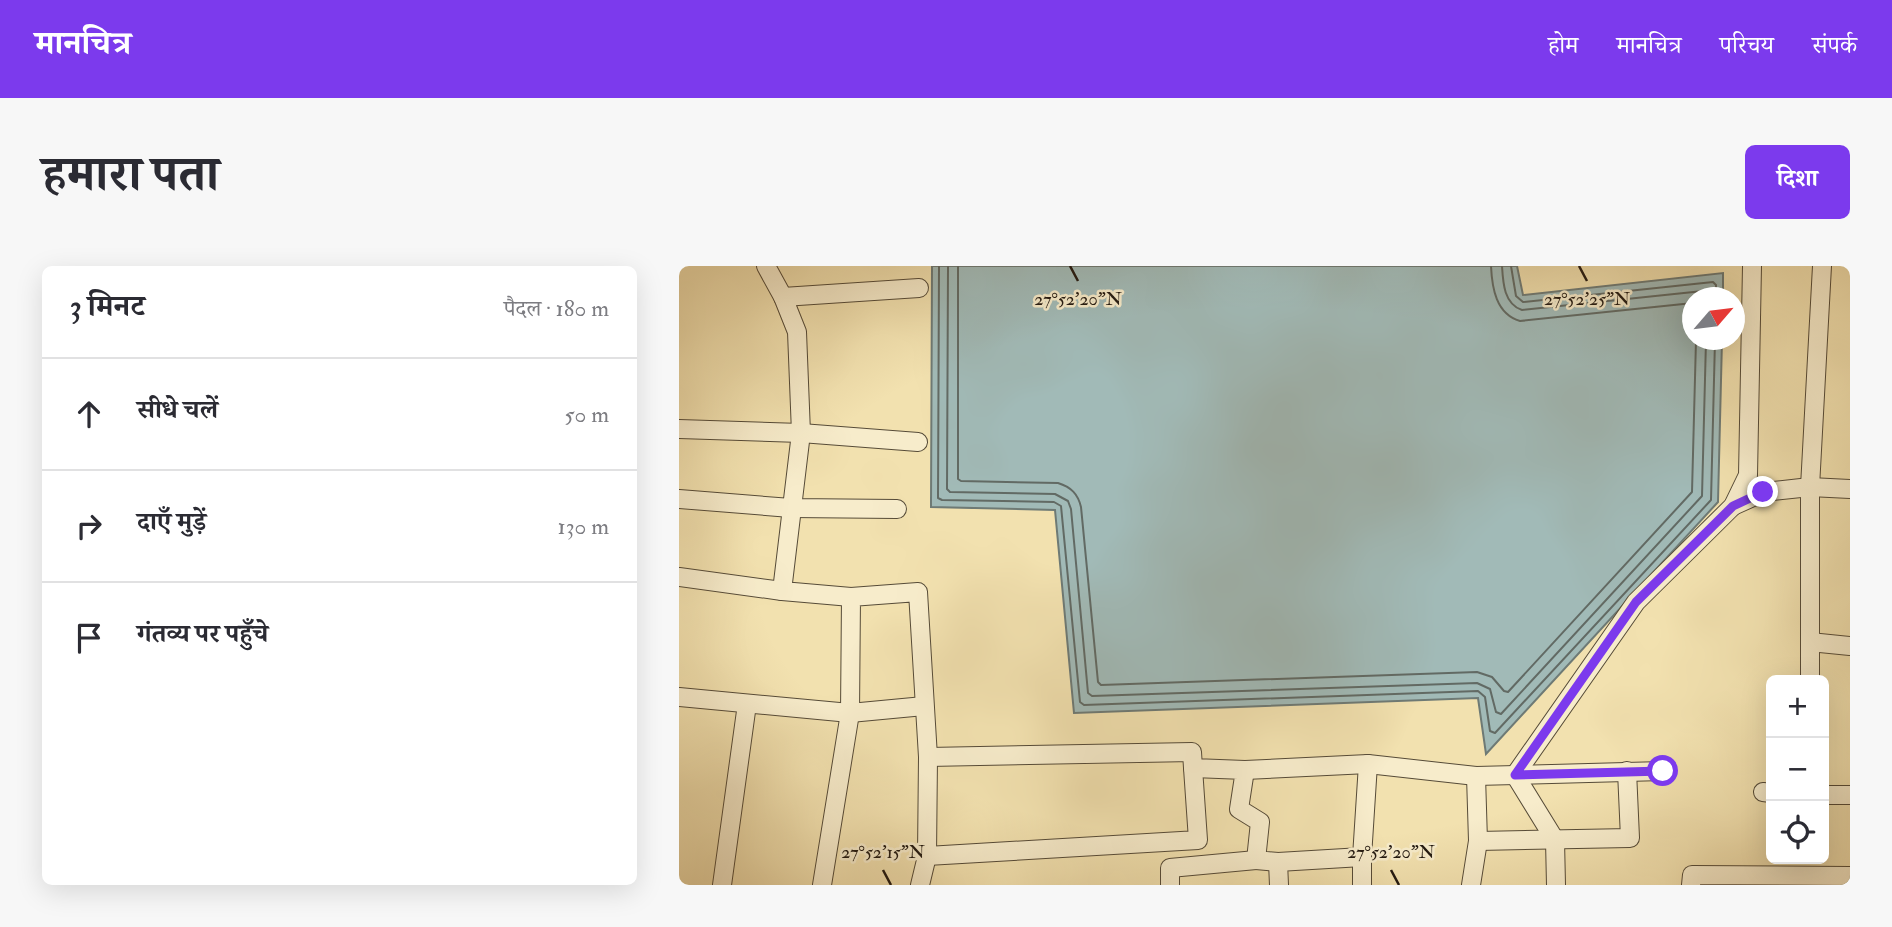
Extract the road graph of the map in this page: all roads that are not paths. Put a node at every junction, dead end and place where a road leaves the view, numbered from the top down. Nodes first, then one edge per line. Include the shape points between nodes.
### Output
1 (766, 266) edge
2 (1752, 266) edge
3 (1822, 266) edge
4 (919, 288) dead end
5 (783, 297) junction
6 (679, 429) edge
7 (801, 433) junction
8 (918, 442) dead end
9 (1810, 487) junction
10 (1850, 489) edge
11 (679, 499) edge
12 (1733, 506) junction
13 (790, 508) junction
14 (897, 509) dead end
15 (679, 577) edge
16 (782, 591) junction
17 (851, 597) junction
18 (1810, 642) junction
19 (1850, 646) edge
20 (1809, 675) edge
21 (679, 697) edge
22 (747, 704) junction
23 (924, 706) junction
24 (851, 713) junction
25 (928, 757) junction
26 (1368, 764) junction
27 (1193, 768) junction
28 (1245, 769) junction
29 (1627, 771) junction
30 (1663, 771) dead end
31 (1515, 775) junction
32 (1476, 776) junction
33 (1829, 795) edge
34 (1850, 796) edge
35 (1555, 840) junction
36 (1478, 841) junction
37 (927, 856) junction
38 (1362, 857) junction
39 (1256, 860) junction
40 (1278, 862) junction
41 (1850, 876) edge
42 (722, 885) edge
43 (822, 885) edge
44 (920, 885) edge
45 (1170, 885) edge
46 (1279, 885) edge
47 (1362, 885) edge
48 (1471, 885) edge
49 (1556, 885) edge
50 (1691, 885) edge

1 - 5 street
2 - 12 street via 1748,475
3 - 9 street
4 - 5 street
5 - 7 street via 797,332
6 - 7 street
7 - 8 street
7 - 13 street
9 - 10 street
9 - 12 street via 1763,492
9 - 18 street
11 - 13 street
12 - 31 street via 1636,602
13 - 14 street
13 - 16 street
15 - 16 street
16 - 17 street
17 - 23 street via 918,592
17 - 24 street
18 - 19 street
18 - 20 street
21 - 22 street
22 - 24 street
22 - 42 street
23 - 24 street
23 - 25 street
24 - 43 street
25 - 27 street via 1192,752
25 - 37 street
26 - 28 street
26 - 32 street
26 - 38 street
27 - 28 street
27 - 37 street via 1198,841
28 - 39 street via 1239,809 1259,822
29 - 30 street
29 - 31 street
29 - 35 street via 1630,838
31 - 32 street
31 - 35 street
32 - 36 street
33 - 34 street
35 - 36 street
35 - 49 street
36 - 48 street
37 - 44 street
38 - 40 street
38 - 47 street
39 - 40 street
39 - 45 street via 1170,868
40 - 46 street
41 - 50 street via 1692,875

